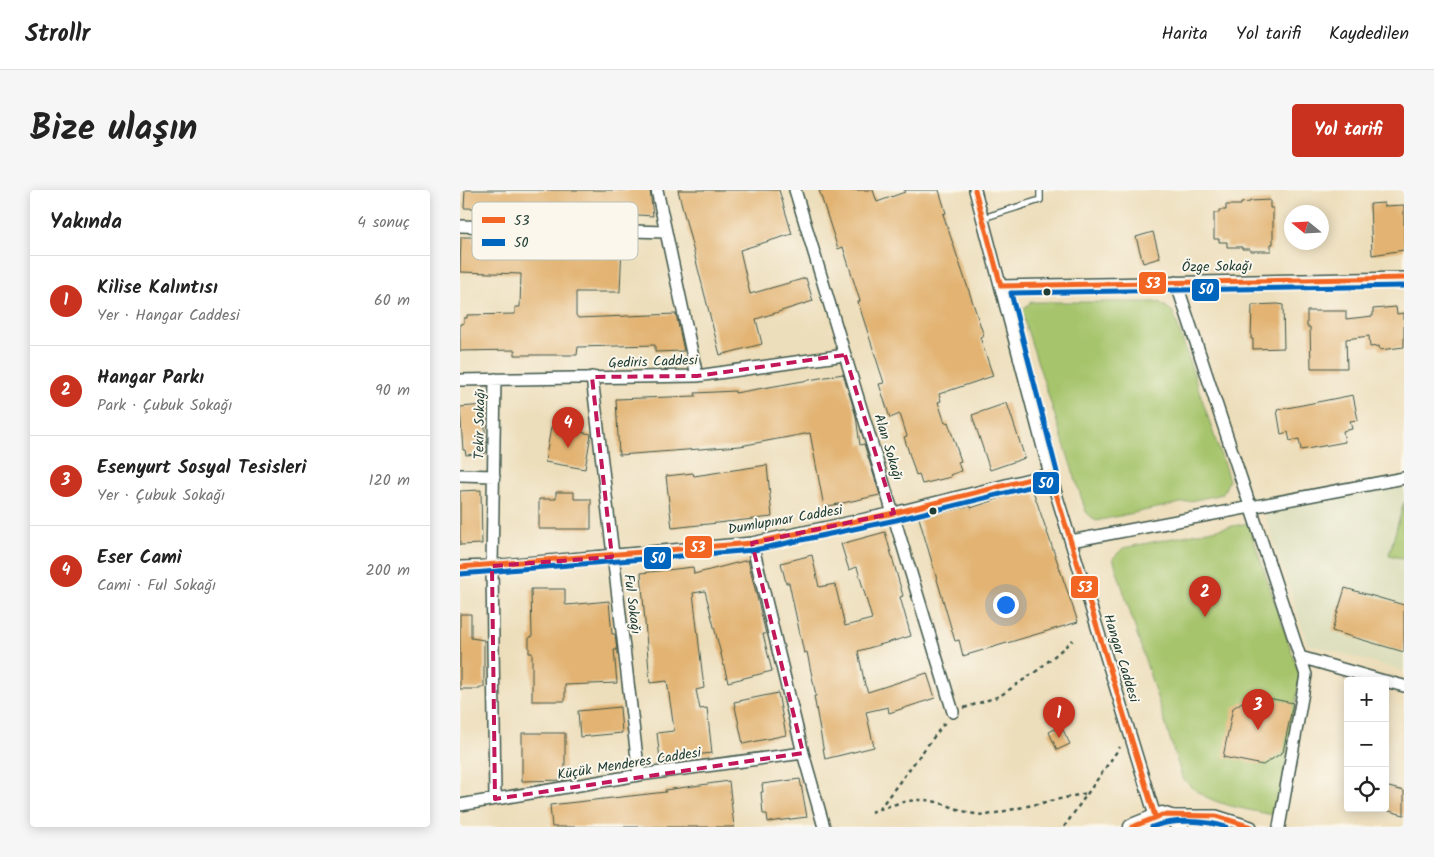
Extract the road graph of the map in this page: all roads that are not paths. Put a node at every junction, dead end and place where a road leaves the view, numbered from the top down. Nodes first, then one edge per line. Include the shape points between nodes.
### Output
1 (657, 190) edge
2 (795, 190) edge
3 (976, 190) edge
4 (1040, 190) edge
5 (983, 218) junction
6 (638, 231) edge
7 (666, 232) junction
8 (1404, 278) edge
9 (1176, 282) junction
10 (1001, 286) junction
11 (845, 355) junction
12 (698, 376) junction
13 (592, 378) junction
14 (495, 379) junction
15 (460, 380) edge
16 (1050, 474) junction
17 (460, 475) edge
18 (494, 476) junction
19 (1404, 478) edge
20 (1250, 507) junction
21 (894, 513) junction
22 (1071, 541) junction
23 (752, 543) junction
24 (612, 556) junction
25 (492, 566) junction
26 (460, 567) edge
27 (1300, 657) junction
28 (1371, 677) edge
29 (1389, 682) edge
30 (1404, 686) edge
31 (953, 712) road end
32 (803, 753) junction
33 (639, 775) junction
34 (495, 800) junction
35 (460, 805) edge
36 (1154, 819) edge
37 (824, 827) edge
38 (1132, 827) edge
39 (1180, 827) edge
40 (1251, 827) edge
41 (1279, 827) edge

1 - 7 street
2 - 11 street, Alan Sokağı
3 - 5 street, Hangar Caddesi
4 - 5 lane via 1040,200
5 - 10 street, Hangar Caddesi
6 - 7 street
7 - 12 street
8 - 9 street, Özge Sokağı
9 - 10 street, Özge Sokağı
9 - 20 street
10 - 16 street, Hangar Caddesi
11 - 12 street, Gediris Caddesi
11 - 21 street, Alan Sokağı
12 - 13 street, Gediris Caddesi
13 - 14 street, Gediris Caddesi
13 - 24 street, Ful Sokağı
14 - 15 street, Gediris Caddesi
14 - 18 street, Tekir Sokağı
16 - 21 street, Dumlupınar Caddesi
16 - 22 street, Hangar Caddesi
17 - 18 street
18 - 25 street, Tekir Sokağı
19 - 20 street
20 - 22 street
20 - 27 street
21 - 23 street, Dumlupınar Caddesi
21 - 31 street, Alan Sokağı
22 - 36 street, Hangar Caddesi
23 - 24 street, Dumlupınar Caddesi
23 - 32 street
24 - 25 street, Dumlupınar Caddesi
24 - 33 street, Ful Sokağı
25 - 26 street, Dumlupınar Caddesi
25 - 34 street, Tekir Sokağı
27 - 28 street
27 - 41 street via 1306,675
29 - 30 street
32 - 33 street, Küçük Menderes Caddesi
32 - 37 street
33 - 34 street, Küçük Menderes Caddesi
34 - 35 street, Küçük Menderes Caddesi
36 - 38 street
36 - 39 street
36 - 40 street via 1216,816

